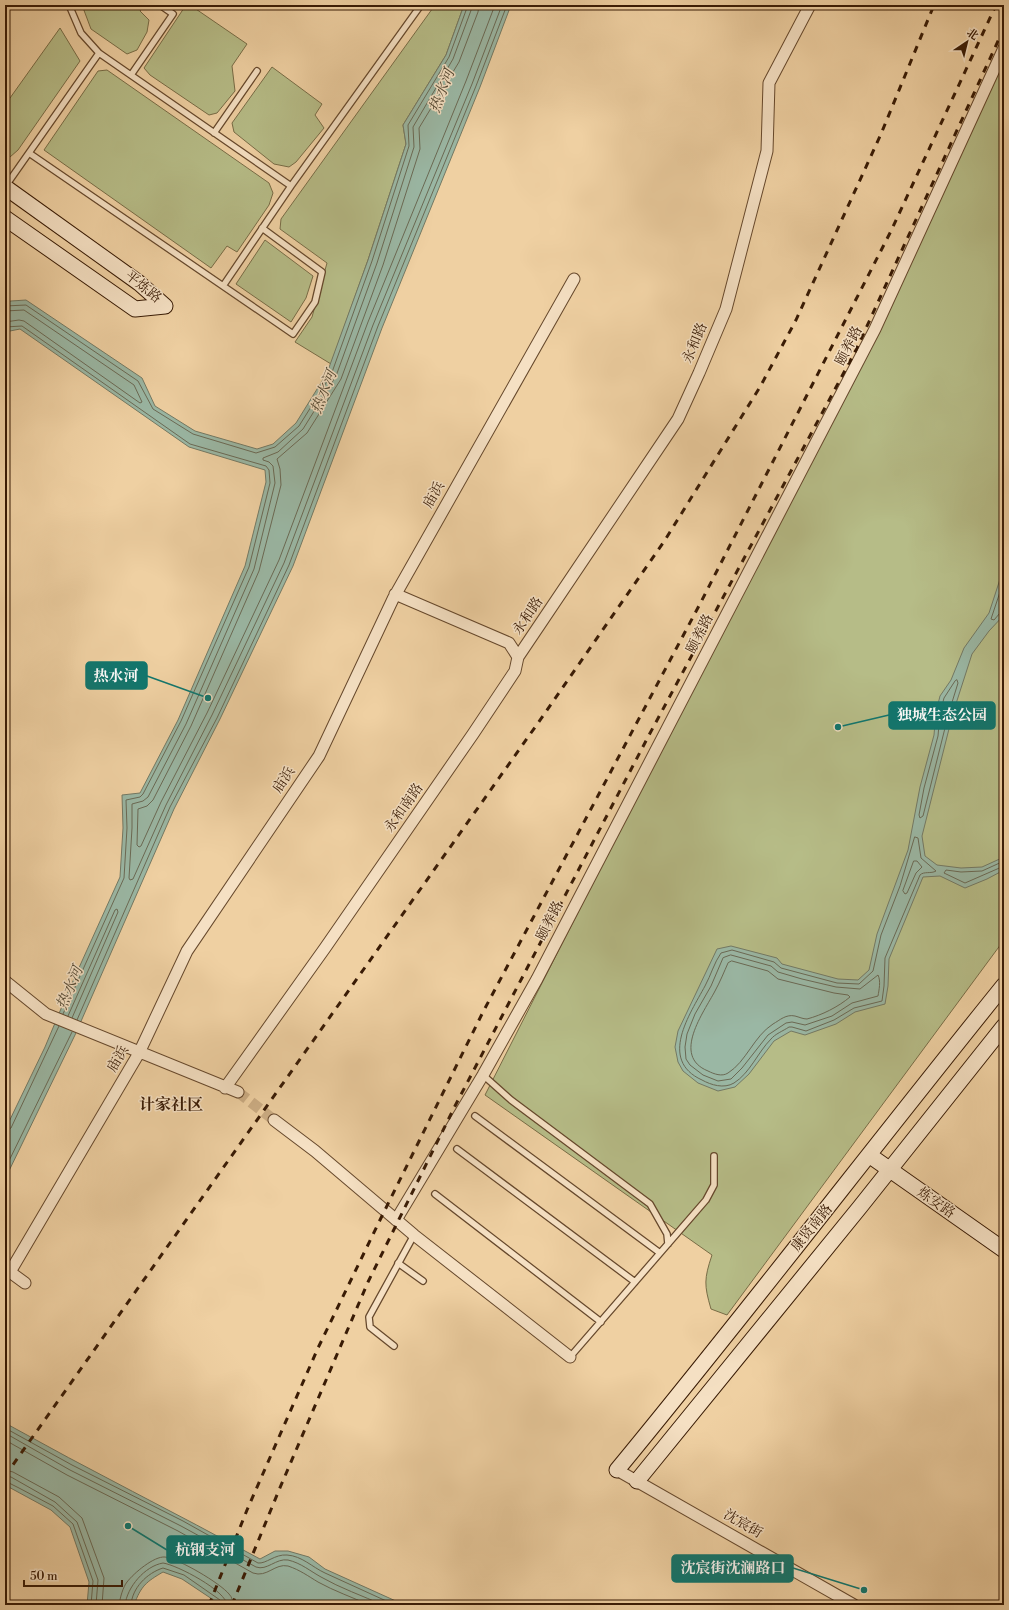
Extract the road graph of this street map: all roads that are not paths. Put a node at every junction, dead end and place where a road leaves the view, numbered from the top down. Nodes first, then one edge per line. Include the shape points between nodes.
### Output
1 (69, 5) edge
2 (160, 5) edge
3 (421, 5) edge
4 (810, 5) edge
5 (1004, 48) edge
6 (99, 53) junction
7 (257, 71) dead end
8 (131, 75) junction
9 (214, 133) junction
10 (29, 153) junction
11 (291, 186) junction
12 (5, 188) edge
13 (5, 218) edge
14 (262, 228) junction
15 (574, 279) dead end
16 (223, 286) junction
17 (395, 594) junction
18 (518, 657) junction
19 (5, 981) edge
20 (1004, 985) edge
21 (1004, 1026) edge
22 (139, 1053) junction
23 (483, 1075) junction
24 (225, 1088) junction
25 (238, 1092) tunnel mouth
26 (475, 1116) dead end
27 (274, 1120) tunnel mouth
28 (457, 1149) dead end
29 (714, 1156) dead end
30 (869, 1156) junction
31 (889, 1170) junction
32 (435, 1194) dead end
33 (396, 1220) junction
34 (414, 1236) junction
35 (668, 1244) junction
36 (1004, 1250) edge
37 (660, 1253) junction
38 (398, 1263) junction
39 (422, 1281) dead end
40 (635, 1282) junction
41 (25, 1283) dead end
42 (601, 1322) junction
43 (394, 1346) dead end
44 (570, 1357) joint
45 (618, 1470) joint
46 (637, 1481) junction
47 (854, 1605) edge

1 - 6 lane via 81,33
2 - 8 lane via 173,14
3 - 11 lane
4 - 18 street, 永和路 via 769,83 767,151 726,309 700,373 678,419
5 - 23 street, 颐养路 via 875,328 537,979
6 - 8 lane
6 - 10 lane
7 - 9 lane
8 - 9 lane
9 - 11 lane
10 - 12 lane
10 - 16 lane
11 - 14 lane
12 - 13 street, 平炼路 via 139,283 165,306 135,309
14 - 16 lane
14 - 16 lane via 322,272 315,302 293,334
15 - 17 street, 庙浜
17 - 18 street via 509,643
17 - 22 street, 庙浜 via 318,756 187,951
18 - 24 street, 永和南路 via 515,671 473,734 326,948
19 - 22 street via 46,1014
20 - 30 street, 康贤南路
21 - 31 street, 康贤南路
22 - 24 street
22 - 41 street, 庙浜 via 10,1272
23 - 33 street, 颐养路
23 - 35 lane via 511,1100 650,1204 667,1234
24 - 25 street
26 - 37 lane
27 - 33 street via 315,1151
28 - 40 lane
29 - 35 lane via 714,1184 706,1200
30 - 31 street, 炼安路
30 - 45 street, 康贤南路
31 - 36 street, 炼安路
31 - 46 street, 康贤南路
32 - 42 lane
33 - 34 street
34 - 38 lane
34 - 44 street
35 - 37 lane
37 - 40 lane
38 - 39 lane
38 - 43 lane via 369,1317 370,1327
40 - 42 lane
42 - 44 lane
45 - 46 street, 沈宸街
46 - 47 street, 沈宸街

